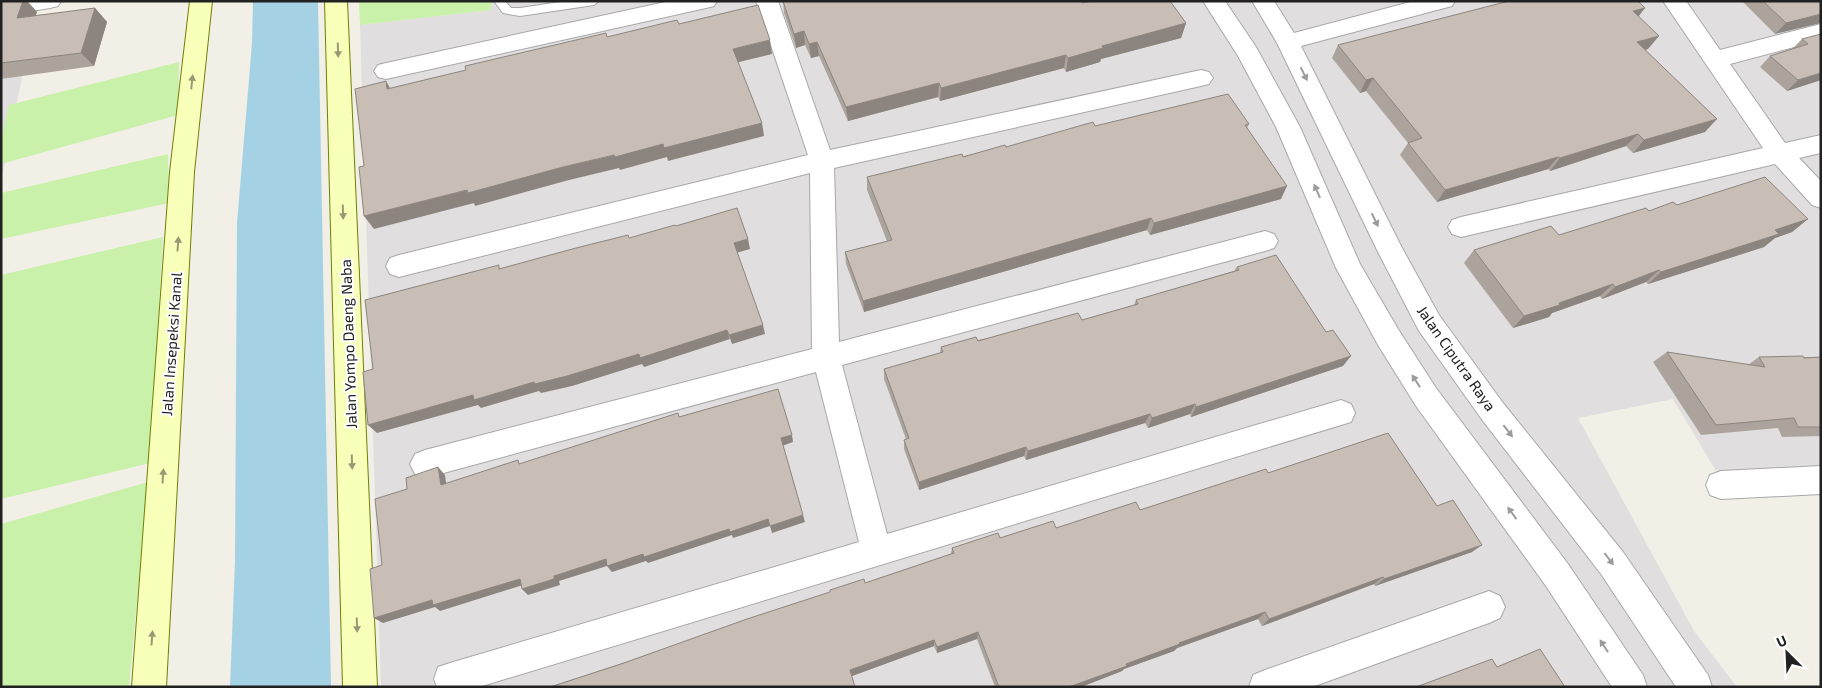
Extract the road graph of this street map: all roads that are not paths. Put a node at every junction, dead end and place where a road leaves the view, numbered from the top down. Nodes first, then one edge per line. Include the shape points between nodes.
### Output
1 (50, 1) edge
2 (201, 1) edge
3 (336, 1) edge
4 (499, 1) edge
5 (594, 1) edge
6 (706, 1) edge
7 (767, 1) edge
8 (1214, 1) edge
9 (1263, 1) edge
10 (1444, 1) edge
11 (1674, 1) edge
12 (1, 8) edge
13 (1821, 32) edge
14 (1288, 42) junction
15 (1714, 60) junction
16 (386, 71) dead end
17 (1201, 78) dead end
18 (1817, 149) edge
19 (1780, 154) junction
20 (822, 161) junction
21 (1821, 198) edge
22 (1461, 227) dead end
23 (1265, 241) dead end
24 (399, 266) dead end
25 (1429, 324) junction
26 (1388, 337) junction
27 (826, 358) junction
28 (1341, 412) dead end
29 (424, 464) dead end
30 (1821, 480) edge
31 (1721, 485) dead end
32 (876, 550) junction
33 (1489, 607) dead end
34 (450, 679) dead end
35 (149, 687) edge
36 (360, 687) edge
37 (1265, 687) edge
38 (1631, 687) edge
39 (1696, 687) edge

1 - 12 street
35 -> 2 street, Jalan Insepeksi Kanal via 182,172
3 -> 36 street, Jalan Yompo Daeng Naba
4 - 5 lane via 510,12
6 - 16 street
7 - 20 street
26 -> 8 street via 1349,268 1288,127 1248,53
9 - 14 street, Jalan Ciputra Raya
10 - 14 street
11 - 15 street
13 - 15 street
14 -> 25 street, Jalan Ciputra Raya
15 - 19 street
17 - 20 street
18 - 19 street
19 - 21 street
19 - 22 street
20 - 24 street
20 - 27 street
23 - 27 street
25 - 26 street
25 -> 39 street, Jalan Ciputra Raya via 1493,412 1612,563
38 -> 26 street via 1557,575 1426,397
27 - 29 street
27 - 32 street
28 - 32 street
30 - 31 street
32 - 34 street
33 - 37 street

